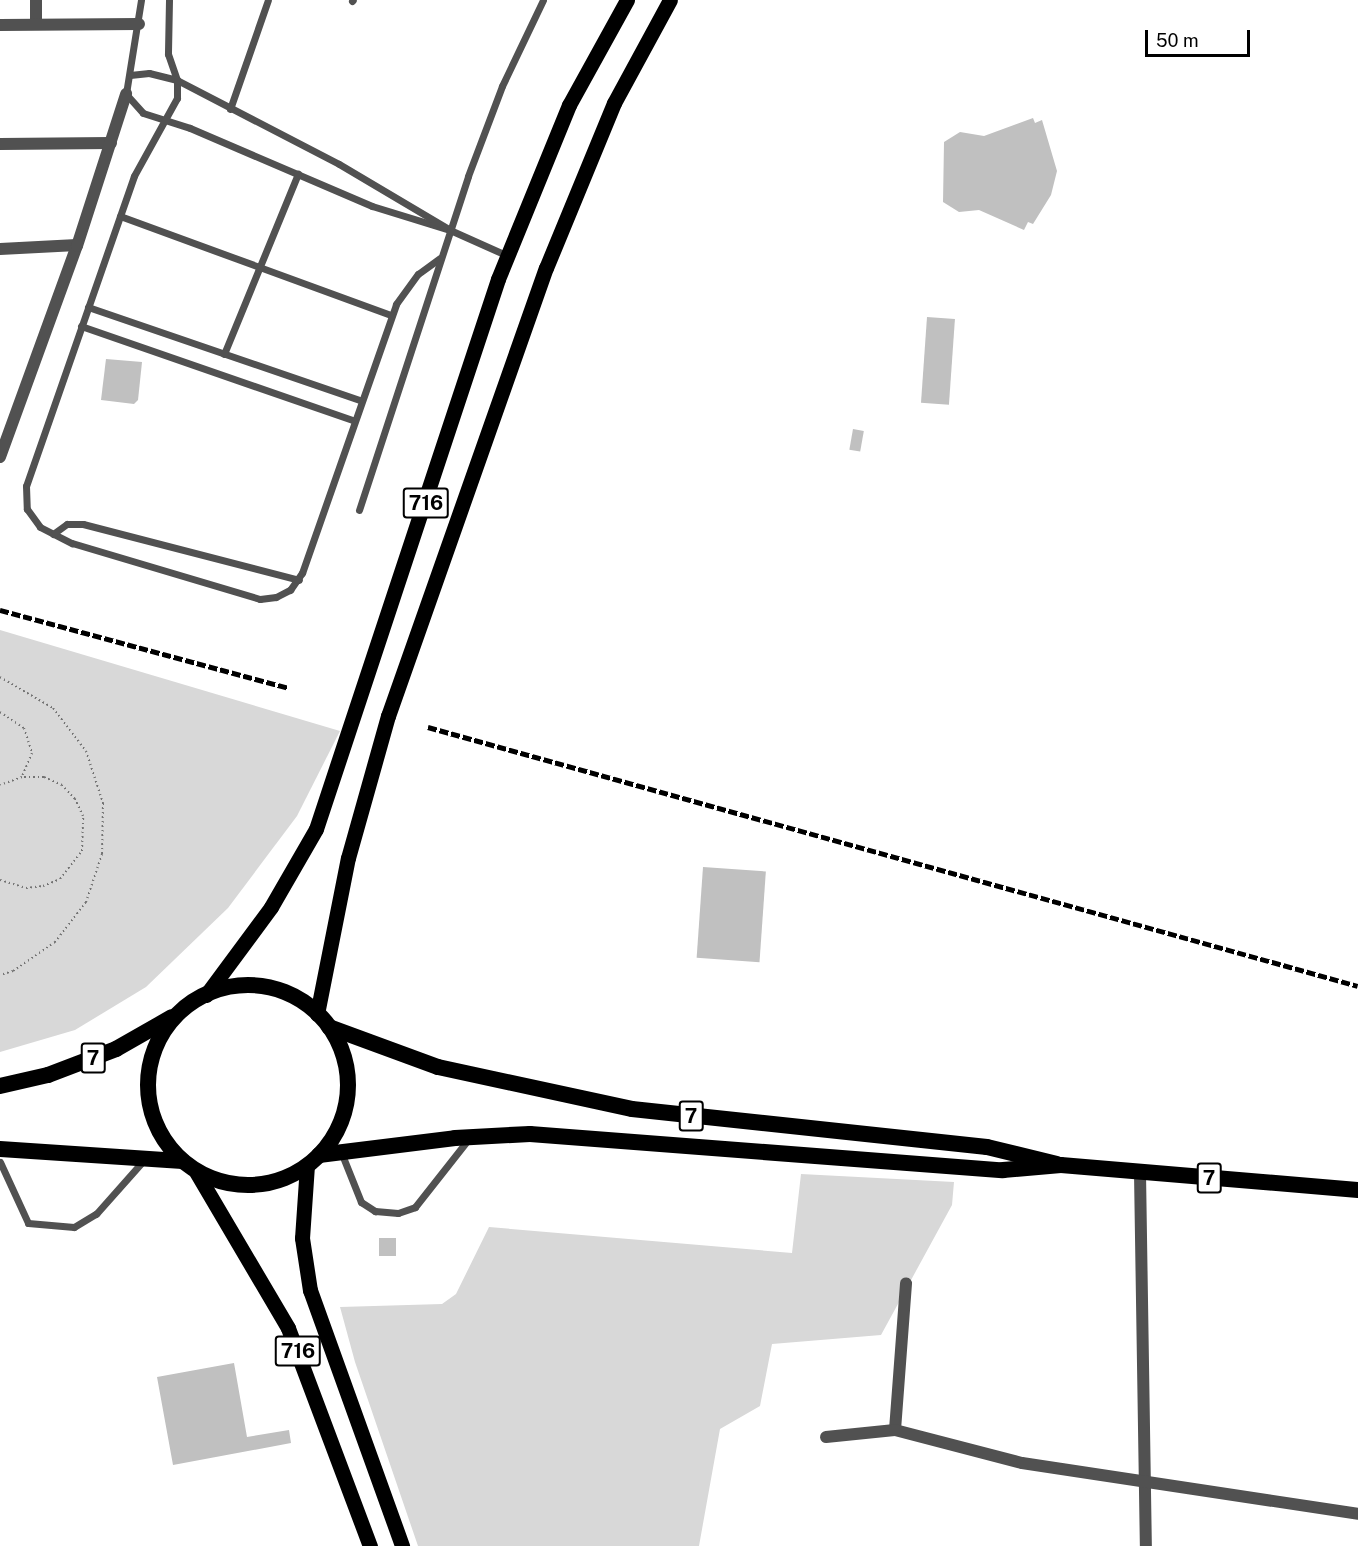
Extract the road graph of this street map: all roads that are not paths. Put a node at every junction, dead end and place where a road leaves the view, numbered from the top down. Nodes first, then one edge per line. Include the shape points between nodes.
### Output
1 (36, 0) edge
2 (141, 0) edge
3 (169, 0) edge
4 (268, 0) edge
5 (627, 0) edge
6 (670, 0) edge
7 (541, 1) edge
8 (36, 24) junction
9 (139, 24) junction
10 (0, 25) edge
11 (130, 75) junction
12 (177, 80) junction
13 (126, 94) junction
14 (230, 110) junction
15 (166, 120) junction
16 (111, 143) junction
17 (0, 144) edge
18 (298, 174) junction
19 (120, 216) junction
20 (450, 230) junction
21 (77, 245) junction
22 (0, 249) edge
23 (508, 256) junction
24 (440, 258) junction
25 (259, 266) junction
26 (88, 307) junction
27 (391, 315) junction
28 (81, 326) junction
29 (224, 354) junction
30 (360, 400) junction
31 (353, 420) junction
32 (0, 457) edge
33 (359, 510) dead end
34 (53, 534) junction
35 (299, 580) junction
36 (206, 995) junction
37 (178, 1013) junction
38 (317, 1014) junction
39 (329, 1027) junction
40 (0, 1086) edge
41 (470, 1137) junction
42 (0, 1149) edge
43 (340, 1150) junction
44 (146, 1157) junction
45 (313, 1160) junction
46 (0, 1162) edge
47 (1061, 1165) junction
48 (189, 1166) junction
49 (1140, 1173) junction
50 (1358, 1190) edge
51 (906, 1283) dead end
52 (895, 1430) junction
53 (826, 1437) dead end
54 (1146, 1485) junction
55 (1358, 1514) edge
56 (370, 1546) edge
57 (402, 1546) edge
58 (1146, 1546) edge

1 - 8 street
2 - 9 lane
3 - 12 lane via 168,54
4 - 14 lane
5 - 23 main road, 716 via 569,105
6 - 38 main road, 716 via 614,103 546,268 388,716 348,858
7 - 20 lane via 488,122
8 - 9 street
8 - 10 street
9 - 11 lane
11 - 12 lane via 149,73
11 - 13 lane
12 - 14 lane
12 - 15 lane via 174,107
13 - 15 lane via 143,113
13 - 16 street
14 - 20 lane via 339,164
15 - 18 lane
15 - 19 lane via 141,159
16 - 17 street
16 - 21 street
18 - 20 lane via 372,206
18 - 25 lane
19 - 25 lane
19 - 26 lane
20 - 23 lane
20 - 24 lane
21 - 22 street
21 - 32 street
23 - 36 main road, 716 via 316,829 271,907
24 - 27 lane via 408,284
24 - 33 lane
25 - 27 lane
25 - 29 lane
26 - 28 lane
26 - 29 lane
27 - 30 lane
28 - 31 lane
28 - 34 lane via 26,486 30,515
29 - 30 lane
30 - 31 lane
31 - 35 lane
34 - 35 lane via 67,524 83,524
34 - 35 lane via 260,599 284,594
36 - 37 highway, 7
36 - 38 highway, 7 via 235,986 265,987 293,996
37 - 40 highway, 7 via 116,1049 48,1075
37 - 48 highway, 7 via 156,1048 148,1088 154,1121
38 - 39 highway, 7
39 - 45 highway, 7 via 344,1058 347,1093 338,1126
39 - 47 highway, 7 via 438,1067 632,1109 987,1147
41 - 43 highway, 7
41 - 43 lane via 415,1207 398,1212 375,1211 361,1202
41 - 47 highway, 7 via 530,1134 993,1169
42 - 44 highway, 7
43 - 45 highway, 7
44 - 46 lane via 96,1214 74,1227 28,1223
44 - 48 highway, 7
45 - 48 highway, 7 via 281,1179 252,1185 222,1182
45 - 57 main road, 716 via 302,1238 310,1290
47 - 49 highway, 7
48 - 56 main road, 716 via 288,1328
49 - 50 highway, 7
49 - 54 street
51 - 52 street
52 - 53 street
52 - 54 street via 1022,1463
54 - 55 street
54 - 58 street

